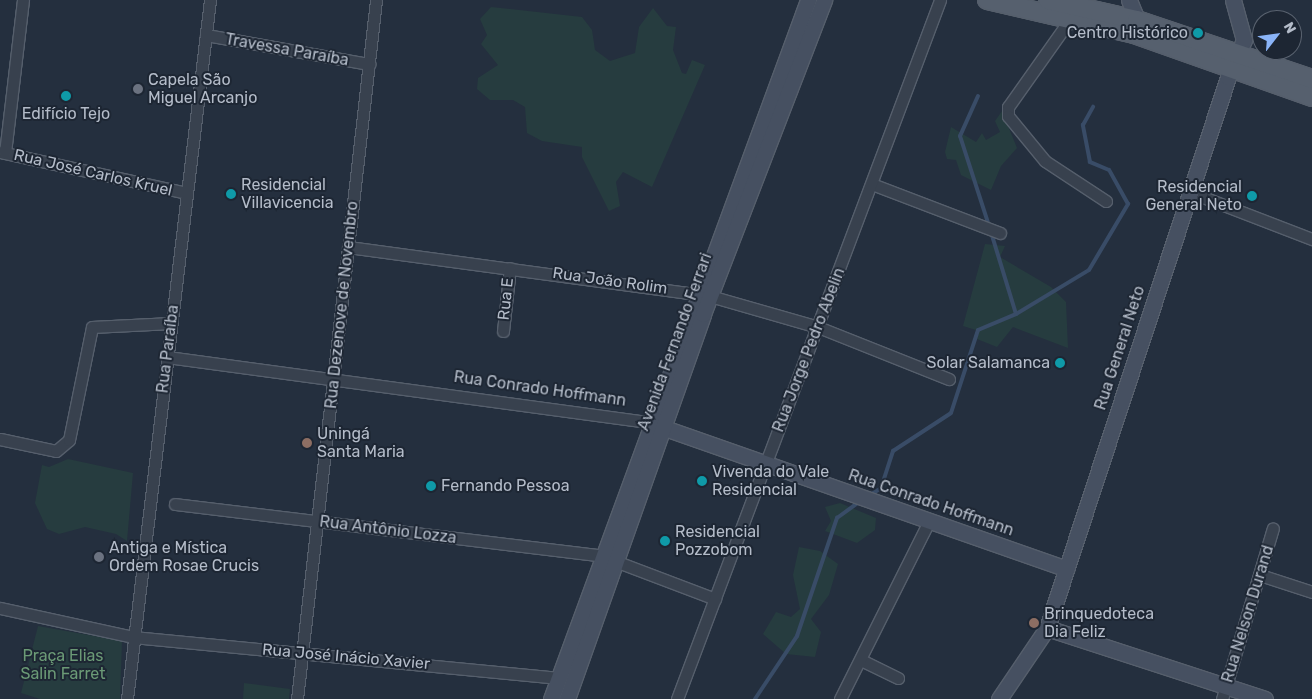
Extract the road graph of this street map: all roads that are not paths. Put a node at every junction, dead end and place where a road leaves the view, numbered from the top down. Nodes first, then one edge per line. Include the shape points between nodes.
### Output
1 (23, 0) edge
2 (210, 0) edge
3 (376, 0) edge
4 (808, 0) edge
5 (824, 0) edge
6 (940, 0) edge
7 (987, 0) edge
8 (1048, 0) edge
9 (1129, 0) edge
10 (1233, 0) edge
11 (1075, 8) edge
12 (1136, 20) junction
13 (206, 35) junction
14 (1235, 61) junction
15 (369, 64) junction
16 (1312, 80) edge
17 (1312, 96) edge
18 (3, 153) edge
19 (872, 184) junction
20 (1190, 192) junction
21 (187, 194) junction
22 (1106, 201) dead end
23 (1000, 233) dead end
24 (1312, 239) edge
25 (348, 248) junction
26 (510, 268) junction
27 (704, 295) junction
28 (171, 323) junction
29 (818, 327) junction
30 (503, 331) dead end
31 (167, 357) junction
32 (333, 377) junction
33 (950, 379) dead end
34 (656, 425) junction
35 (0, 439) edge
36 (766, 464) junction
37 (174, 504) dead end
38 (317, 521) junction
39 (929, 521) junction
40 (1274, 528) dead end
41 (608, 559) junction
42 (1066, 569) junction
43 (1260, 575) junction
44 (1312, 592) edge
45 (715, 598) junction
46 (0, 608) edge
47 (1047, 628) junction
48 (133, 637) junction
49 (302, 653) junction
50 (863, 660) junction
51 (559, 678) junction
52 (898, 678) dead end
53 (1224, 693) edge
54 (128, 699) edge
55 (296, 699) edge
56 (551, 699) edge
57 (567, 699) edge
58 (677, 699) edge
59 (840, 699) edge
60 (999, 699) edge
61 (1265, 699) edge

1 - 18 street
2 - 13 street, Rua Paraíba
3 - 15 street, Rua Dezenove de Novembro
4 - 27 main road, Avenida Fernando Ferrari
5 - 27 main road, Avenida Fernando Ferrari
6 - 19 street, Rua Jorge Pedro Abelin
7 - 11 main road
8 - 11 main road
9 - 12 main road
10 - 14 main road, Rua General Neto via 1244,40
11 - 12 main road
11 - 14 main road
11 - 22 street via 1008,107 1008,116 1045,161
12 - 14 main road
13 - 15 street, Travessa Paraíba
13 - 21 street, Rua Paraíba
14 - 16 main road
14 - 17 main road
14 - 20 main road, Rua General Neto
15 - 25 street, Rua Dezenove de Novembro
18 - 21 street, Rua José Carlos Kruel
19 - 23 street
19 - 29 street, Rua Jorge Pedro Abelin
20 - 24 street
20 - 42 main road, Rua General Neto
21 - 28 street, Rua Paraíba
25 - 26 street, Rua João Rolim
25 - 32 street, Rua Dezenove de Novembro
26 - 27 street, Rua João Rolim
26 - 30 street, Rua E
27 - 29 street, Rua João Rolim
27 - 34 main road, Avenida Fernando Ferrari
28 - 31 street, Rua Paraíba
28 - 35 street via 92,327 69,440 56,451
29 - 33 street, Rua João Rolim
29 - 36 street, Rua Jorge Pedro Abelin
31 - 32 street, Rua Conrado Hoffmann
31 - 48 street, Rua Paraíba
32 - 34 street, Rua Conrado Hoffmann
32 - 38 street, Rua Dezenove de Novembro
34 - 36 main road, Rua Conrado Hoffmann
34 - 41 main road, Avenida Fernando Ferrari
36 - 39 main road, Rua Conrado Hoffmann
36 - 45 street, Rua Jorge Pedro Abelin
37 - 38 street, Rua Antônio Lozza
38 - 41 street, Rua Antônio Lozza
38 - 49 street, Rua Dezenove de Novembro
39 - 42 main road, Rua Conrado Hoffmann
39 - 50 street
40 - 43 street, Rua Nelson Durand
41 - 45 street, Rua Antônio Lozza
41 - 51 main road, Avenida Fernando Ferrari
41 - 57 main road, Avenida Fernando Ferrari
42 - 47 main road, Rua General Neto
43 - 44 street
43 - 53 street, Rua Nelson Durand
45 - 58 street, Rua Jorge Pedro Abelin
46 - 48 street, Rua José Inácio Xavier
47 - 53 main road
47 - 60 main road, Rua General Neto
48 - 49 street, Rua José Inácio Xavier
48 - 54 street, Rua Paraíba
49 - 51 street, Rua José Inácio Xavier
49 - 55 street, Rua Dezenove de Novembro
50 - 52 street
50 - 59 street
51 - 56 main road, Avenida Fernando Ferrari
53 - 61 main road

